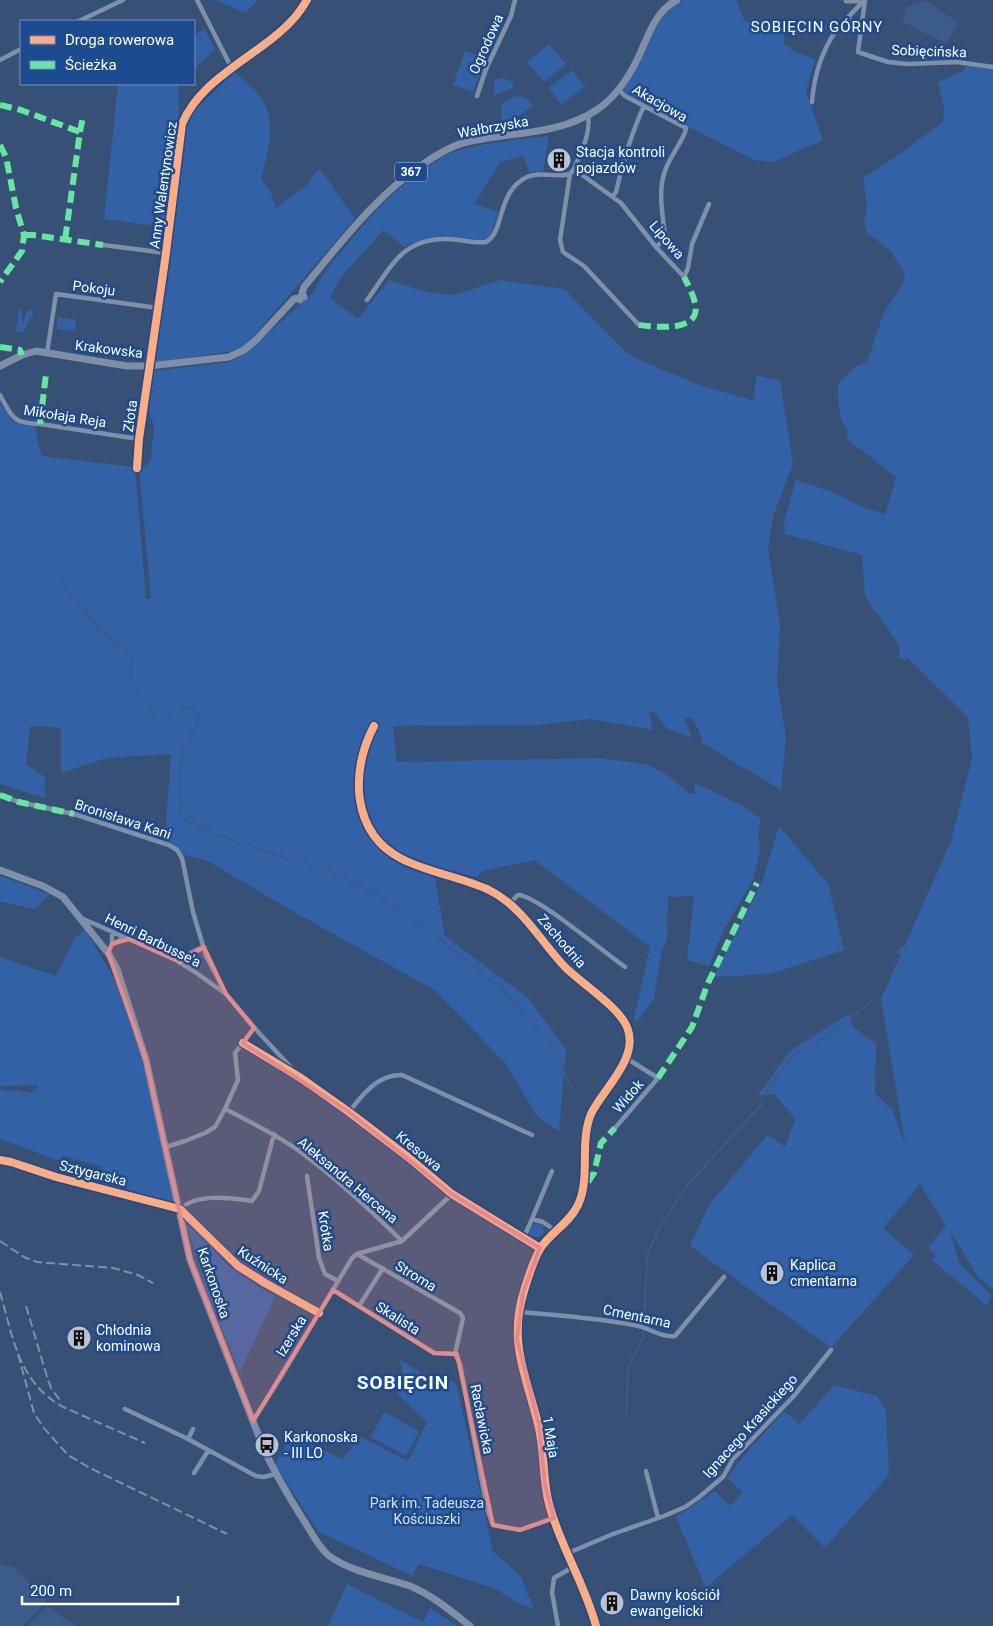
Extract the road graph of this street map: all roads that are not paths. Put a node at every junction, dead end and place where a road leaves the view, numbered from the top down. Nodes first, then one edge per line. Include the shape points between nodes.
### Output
1 (123, 0) edge
2 (197, 0) edge
3 (308, 0) edge
4 (515, 0) edge
5 (676, 0) edge
6 (847, 0) edge
7 (857, 0) edge
8 (864, 0) edge
9 (848, 18) junction
10 (81, 20) edge
11 (862, 28) junction
12 (20, 50) edge
13 (0, 60) edge
14 (231, 67) junction
15 (993, 67) edge
16 (619, 90) junction
17 (477, 96) dead end
18 (812, 102) dead end
19 (644, 106) junction
20 (588, 115) junction
21 (574, 169) junction
22 (570, 174) junction
23 (613, 196) junction
24 (709, 204) dead end
25 (103, 245) dead end
26 (656, 247) junction
27 (166, 253) junction
28 (302, 299) joint
29 (367, 300) dead end
30 (158, 308) junction
31 (639, 325) dead end
32 (47, 353) junction
33 (0, 366) edge
34 (149, 366) junction
35 (0, 395) edge
36 (139, 439) junction
37 (137, 468) dead end
38 (374, 726) dead end
39 (0, 795) edge
40 (0, 870) edge
41 (510, 904) junction
42 (81, 918) junction
43 (112, 932) junction
44 (129, 939) junction
45 (112, 944) junction
46 (204, 947) junction
47 (108, 953) junction
48 (178, 962) junction
49 (625, 967) dead end
50 (226, 994) junction
51 (254, 1028) junction
52 (243, 1043) junction
53 (626, 1058) junction
54 (301, 1078) junction
55 (226, 1109) junction
56 (349, 1112) junction
57 (615, 1128) dead end
58 (274, 1134) junction
59 (532, 1135) dead end
60 (166, 1147) junction
61 (0, 1160) edge
62 (552, 1171) dead end
63 (307, 1176) dead end
64 (452, 1194) junction
65 (180, 1208) junction
66 (532, 1219) junction
67 (556, 1231) junction
68 (524, 1237) junction
69 (402, 1241) junction
70 (540, 1248) junction
71 (357, 1254) junction
72 (383, 1268) junction
73 (724, 1277) dead end
74 (338, 1281) junction
75 (333, 1290) junction
76 (358, 1306) junction
77 (519, 1312) junction
78 (319, 1313) junction
79 (831, 1350) dead end
80 (455, 1354) junction
81 (125, 1409) dead end
82 (252, 1421) junction
83 (193, 1429) dead end
84 (188, 1439) junction
85 (208, 1450) junction
86 (646, 1471) dead end
87 (194, 1473) dead end
88 (275, 1474) junction
89 (554, 1518) junction
90 (658, 1518) junction
91 (568, 1554) junction
92 (572, 1567) junction
93 (470, 1626) edge
94 (558, 1626) edge
95 (596, 1626) edge

1 - 10 street
2 - 14 street
3 - 14 street, Anny Walentynowicz via 278,33
4 - 17 street, Ogrodowa
5 - 16 main road, Wałbrzyska / 367 via 654,22
6 - 7 main road
8 - 9 street, Sobięcińska
8 - 11 street, Sobięcińska
9 - 11 street
9 - 18 street, Sobięcińska via 836,31 821,59 814,80
11 - 15 street, Sobięcińska via 858,52 888,62 957,62
12 - 13 street
14 - 27 street, Anny Walentynowicz via 194,104 182,124
16 - 19 street, Akacjowa
16 - 20 main road, Wałbrzyska / 367
19 - 23 street via 626,150
19 - 26 street, Akacjowa via 686,128 664,173 661,189 665,237
20 - 21 street via 588,132
20 - 28 main road, Wałbrzyska / 367 via 555,129 476,140 441,152 383,195 307,283
21 - 22 street
21 - 23 street, Lipowa
22 - 29 street via 534,175 519,183 507,196 494,236 486,242 444,239 413,245 401,254
22 - 31 street via 560,240 563,252 584,266
23 - 26 street, Lipowa
24 - 26 street, Lipowa via 692,244 684,277
25 - 27 street
27 - 30 street, Anny Walentynowicz
28 - 34 main road, Krakowska via 287,306 256,340 237,354
30 - 32 street, Pokoju via 56,294
30 - 34 street, Anny Walentynowicz
32 - 33 main road, Krakowska via 36,351
32 - 34 main road, Krakowska via 127,366
34 - 36 street, Złota
35 - 36 street, Mikołaja Reja via 13,418 26,423
36 - 37 street, Złota
38 - 41 street, Zachodnia via 362,753 358,793 368,824 381,843 399,858 490,891
39 - 46 street, Bronisława Kani via 74,814 177,850 182,858
40 - 42 main road, Karkonoska via 58,893
41 - 49 street, Zachodnia via 518,895 528,897
41 - 53 street, Zachodnia via 563,965 618,1013 630,1035
42 - 43 street, Henri Barbusse'a
42 - 47 main road, Karkonoska
43 - 44 street, Henri Barbusse'a
43 - 45 street
44 - 45 street
44 - 48 street, Henri Barbusse'a
45 - 47 street
46 - 48 street
46 - 50 street, Bronisława Kani
47 - 60 main road, Karkonoska via 124,987 140,1039
48 - 50 street, Henri Barbusse'a
50 - 51 street, Henri Barbusse'a
51 - 52 street
51 - 54 street, Henri Barbusse'a
52 - 54 street
52 - 55 street via 235,1054 238,1080
53 - 57 street, Widok via 658,1078
53 - 67 street, Zachodnia via 589,1120 581,1195 572,1215
54 - 56 street, Kresowa
55 - 58 street, Aleksandra Hercena
55 - 60 street via 215,1126 205,1133
56 - 59 street via 372,1087 389,1076 402,1075
56 - 64 street, Kresowa
58 - 65 street via 259,1191 252,1201 209,1199 190,1202
58 - 69 street, Aleksandra Hercena via 322,1169
60 - 65 main road, Karkonoska
61 - 65 street, Sztygarska
62 - 66 street
63 - 74 street, Krótka via 319,1258 325,1274
64 - 68 street, Kresowa
64 - 69 street
65 - 78 street, Kuźnicka via 238,1266
65 - 82 main road, Karkonoska via 190,1260
66 - 67 street
66 - 68 street
67 - 70 street, Zachodnia
68 - 70 street, Kresowa
69 - 71 street
70 - 77 street, 1 Maja
71 - 72 street, Stroma
71 - 74 street, Izerska
72 - 76 street
72 - 80 street, Stroma via 460,1314 463,1318
73 - 77 street, Cmentarna via 675,1336 669,1337 637,1325 572,1315
74 - 75 street, Izerska
75 - 76 street, Skalista
75 - 78 street, Izerska
76 - 80 street, Skalista via 434,1353
77 - 89 street, 1 Maja via 520,1357 539,1425 544,1480
78 - 82 street, Izerska
79 - 90 street, Ignacego Krasickiego via 793,1397 733,1459 723,1477 685,1507
80 - 89 street, Racławicka via 460,1364 487,1509 493,1525 520,1530
81 - 84 street
82 - 88 main road, Karkonoska
83 - 84 street
84 - 85 street
85 - 87 street
85 - 88 street via 256,1476
86 - 90 street
88 - 93 main road, Karkonoska via 327,1554 346,1566 422,1592
89 - 91 street, 1 Maja
90 - 91 street, Ignacego Krasickiego
91 - 92 street, 1 Maja
92 - 94 street via 554,1578 552,1592
92 - 95 street, 1 Maja

